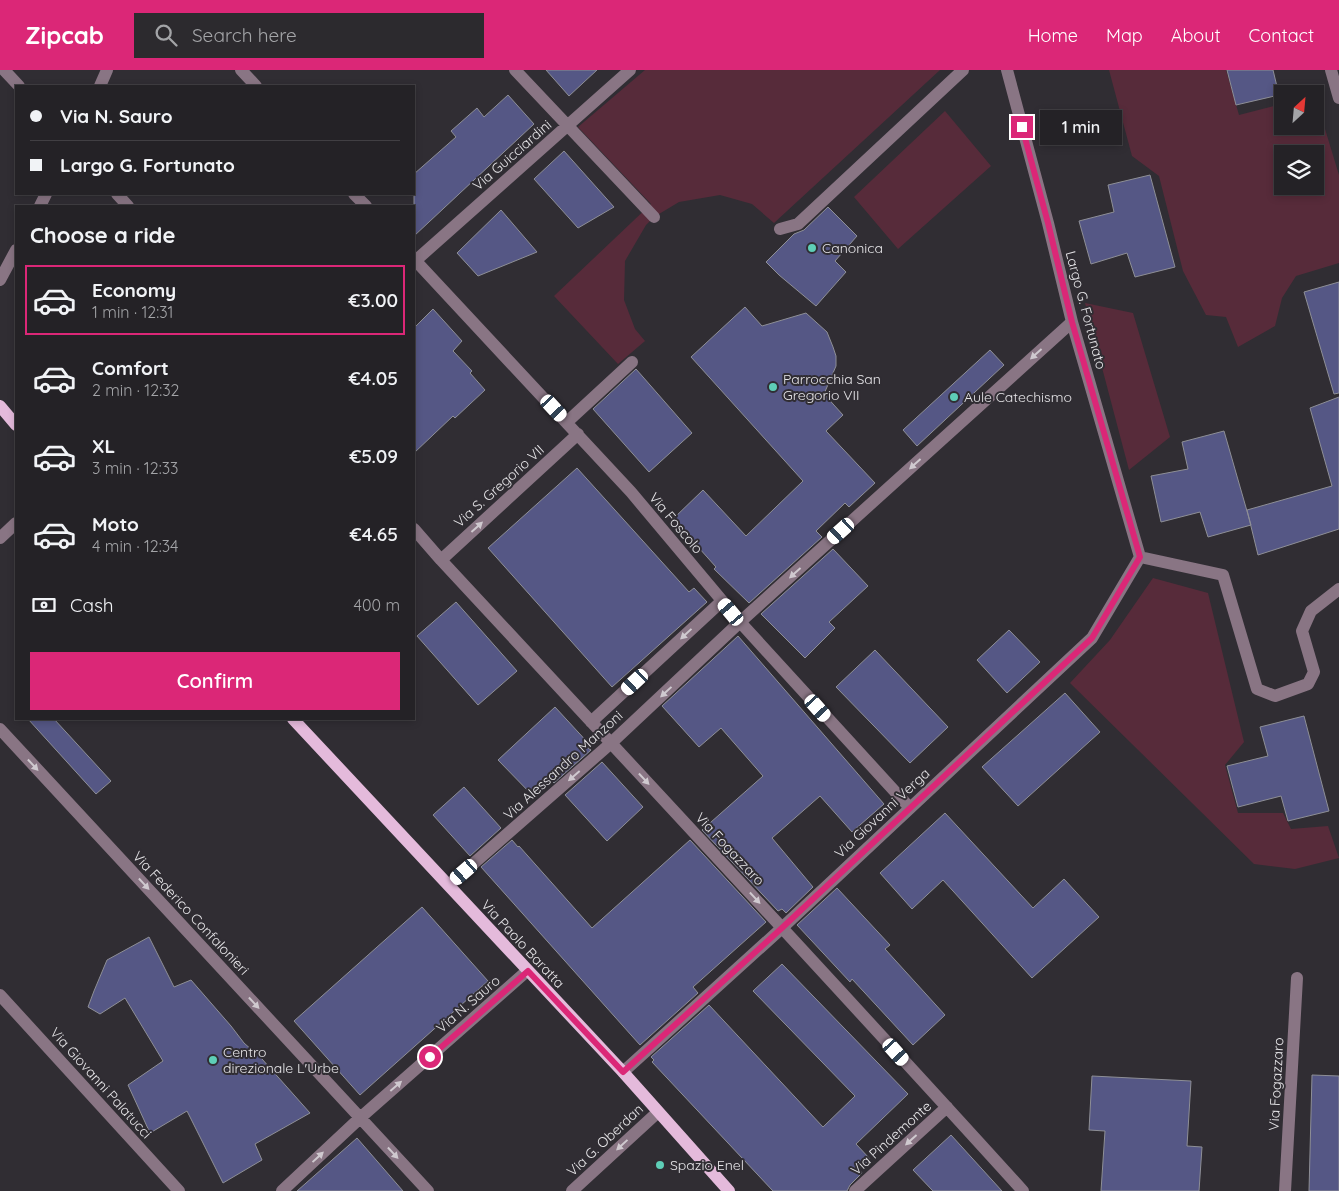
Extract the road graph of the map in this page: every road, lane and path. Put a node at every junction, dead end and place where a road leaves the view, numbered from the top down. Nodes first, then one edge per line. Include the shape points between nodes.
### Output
1 (4, 70) edge
2 (108, 70) edge
3 (515, 70) edge
4 (630, 70) edge
5 (963, 70) edge
6 (1007, 70) edge
7 (1331, 70) edge
8 (245, 71) edge
9 (18, 85) edge
10 (100, 85) edge
11 (255, 85) edge
12 (1339, 98) edge
13 (568, 126) junction
14 (118, 195) edge
15 (355, 195) edge
16 (127, 205) edge
17 (365, 205) edge
18 (654, 217) dead end
19 (780, 230) dead end
20 (15, 252) edge
21 (415, 259) edge
22 (415, 261) edge
23 (0, 280) edge
24 (1072, 322) junction
25 (632, 362) dead end
26 (0, 406) edge
27 (566, 422) junction
28 (15, 424) edge
29 (578, 434) junction
30 (15, 524) edge
31 (415, 530) edge
32 (0, 538) edge
33 (1140, 557) junction
34 (441, 560) junction
35 (1339, 588) edge
36 (722, 601) junction
37 (740, 622) junction
38 (294, 720) edge
39 (591, 722) junction
40 (0, 729) edge
41 (610, 744) junction
42 (910, 808) junction
43 (449, 885) junction
44 (783, 927) junction
45 (528, 971) junction
46 (1297, 978) dead end
47 (0, 994) edge
48 (623, 1072) junction
49 (947, 1107) junction
50 (658, 1112) junction
51 (360, 1118) junction
52 (179, 1191) edge
53 (282, 1191) edge
54 (428, 1191) edge
55 (572, 1191) edge
56 (729, 1191) edge
57 (855, 1191) edge
58 (1023, 1191) edge
59 (1285, 1191) edge

1 - 9 street
2 - 10 street
3 - 13 street
4 - 13 street, Via Guicciardini
5 - 19 street via 798,224
6 - 24 street, Largo G. Fortunato
7 - 12 street
8 - 11 street
13 - 18 street
13 - 21 street, Via Guicciardini
14 - 16 street
15 - 17 street
20 - 23 street
22 - 27 street, Via Foscolo
24 - 33 street, Largo G. Fortunato
24 -> 37 street, Via Alessandro Manzoni
25 - 27 street
26 - 28 main road
27 - 29 street, Via Foscolo
34 -> 29 street, Via S. Gregorio VII
29 - 36 street, Via Foscolo
30 - 32 street
31 - 34 street, Via Fogazzaro
33 - 35 street via 1223,575 1257,688 1275,696 1308,684 1314,672 1302,631 1311,611
33 - 42 street, Via Giovanni Verga via 1092,638
34 - 39 street, Via Fogazzaro
36 - 37 street, Via Foscolo
36 -> 39 street
37 -> 41 street, Via Alessandro Manzoni
37 - 42 street, Via Foscolo
38 - 43 main road, Via Paolo Baratta
39 - 41 street, Via Fogazzaro
40 -> 51 street, Via Federico Confalonieri
41 -> 43 street, Via Alessandro Manzoni
41 -> 44 street, Via Fogazzaro
42 - 44 street, Via Giovanni Verga
43 - 45 main road, Via Paolo Baratta
44 - 48 street, Via Giovanni Verga
44 - 49 street, Via Fogazzaro
45 - 48 main road, Via Paolo Baratta
51 -> 45 street, Via N. Sauro
46 - 59 street, Via Fogazzaro
47 - 52 street, Via Giovanni Palatucci
48 - 50 main road, Via Paolo Baratta
49 -> 57 street, Via Pindemonte
49 - 58 street, Via Fogazzaro
50 -> 55 street, Via G. Oberdan
50 - 56 main road, Via Paolo Baratta
53 -> 51 street, Via N. Sauro
51 -> 54 street, Via Federico Confalonieri

